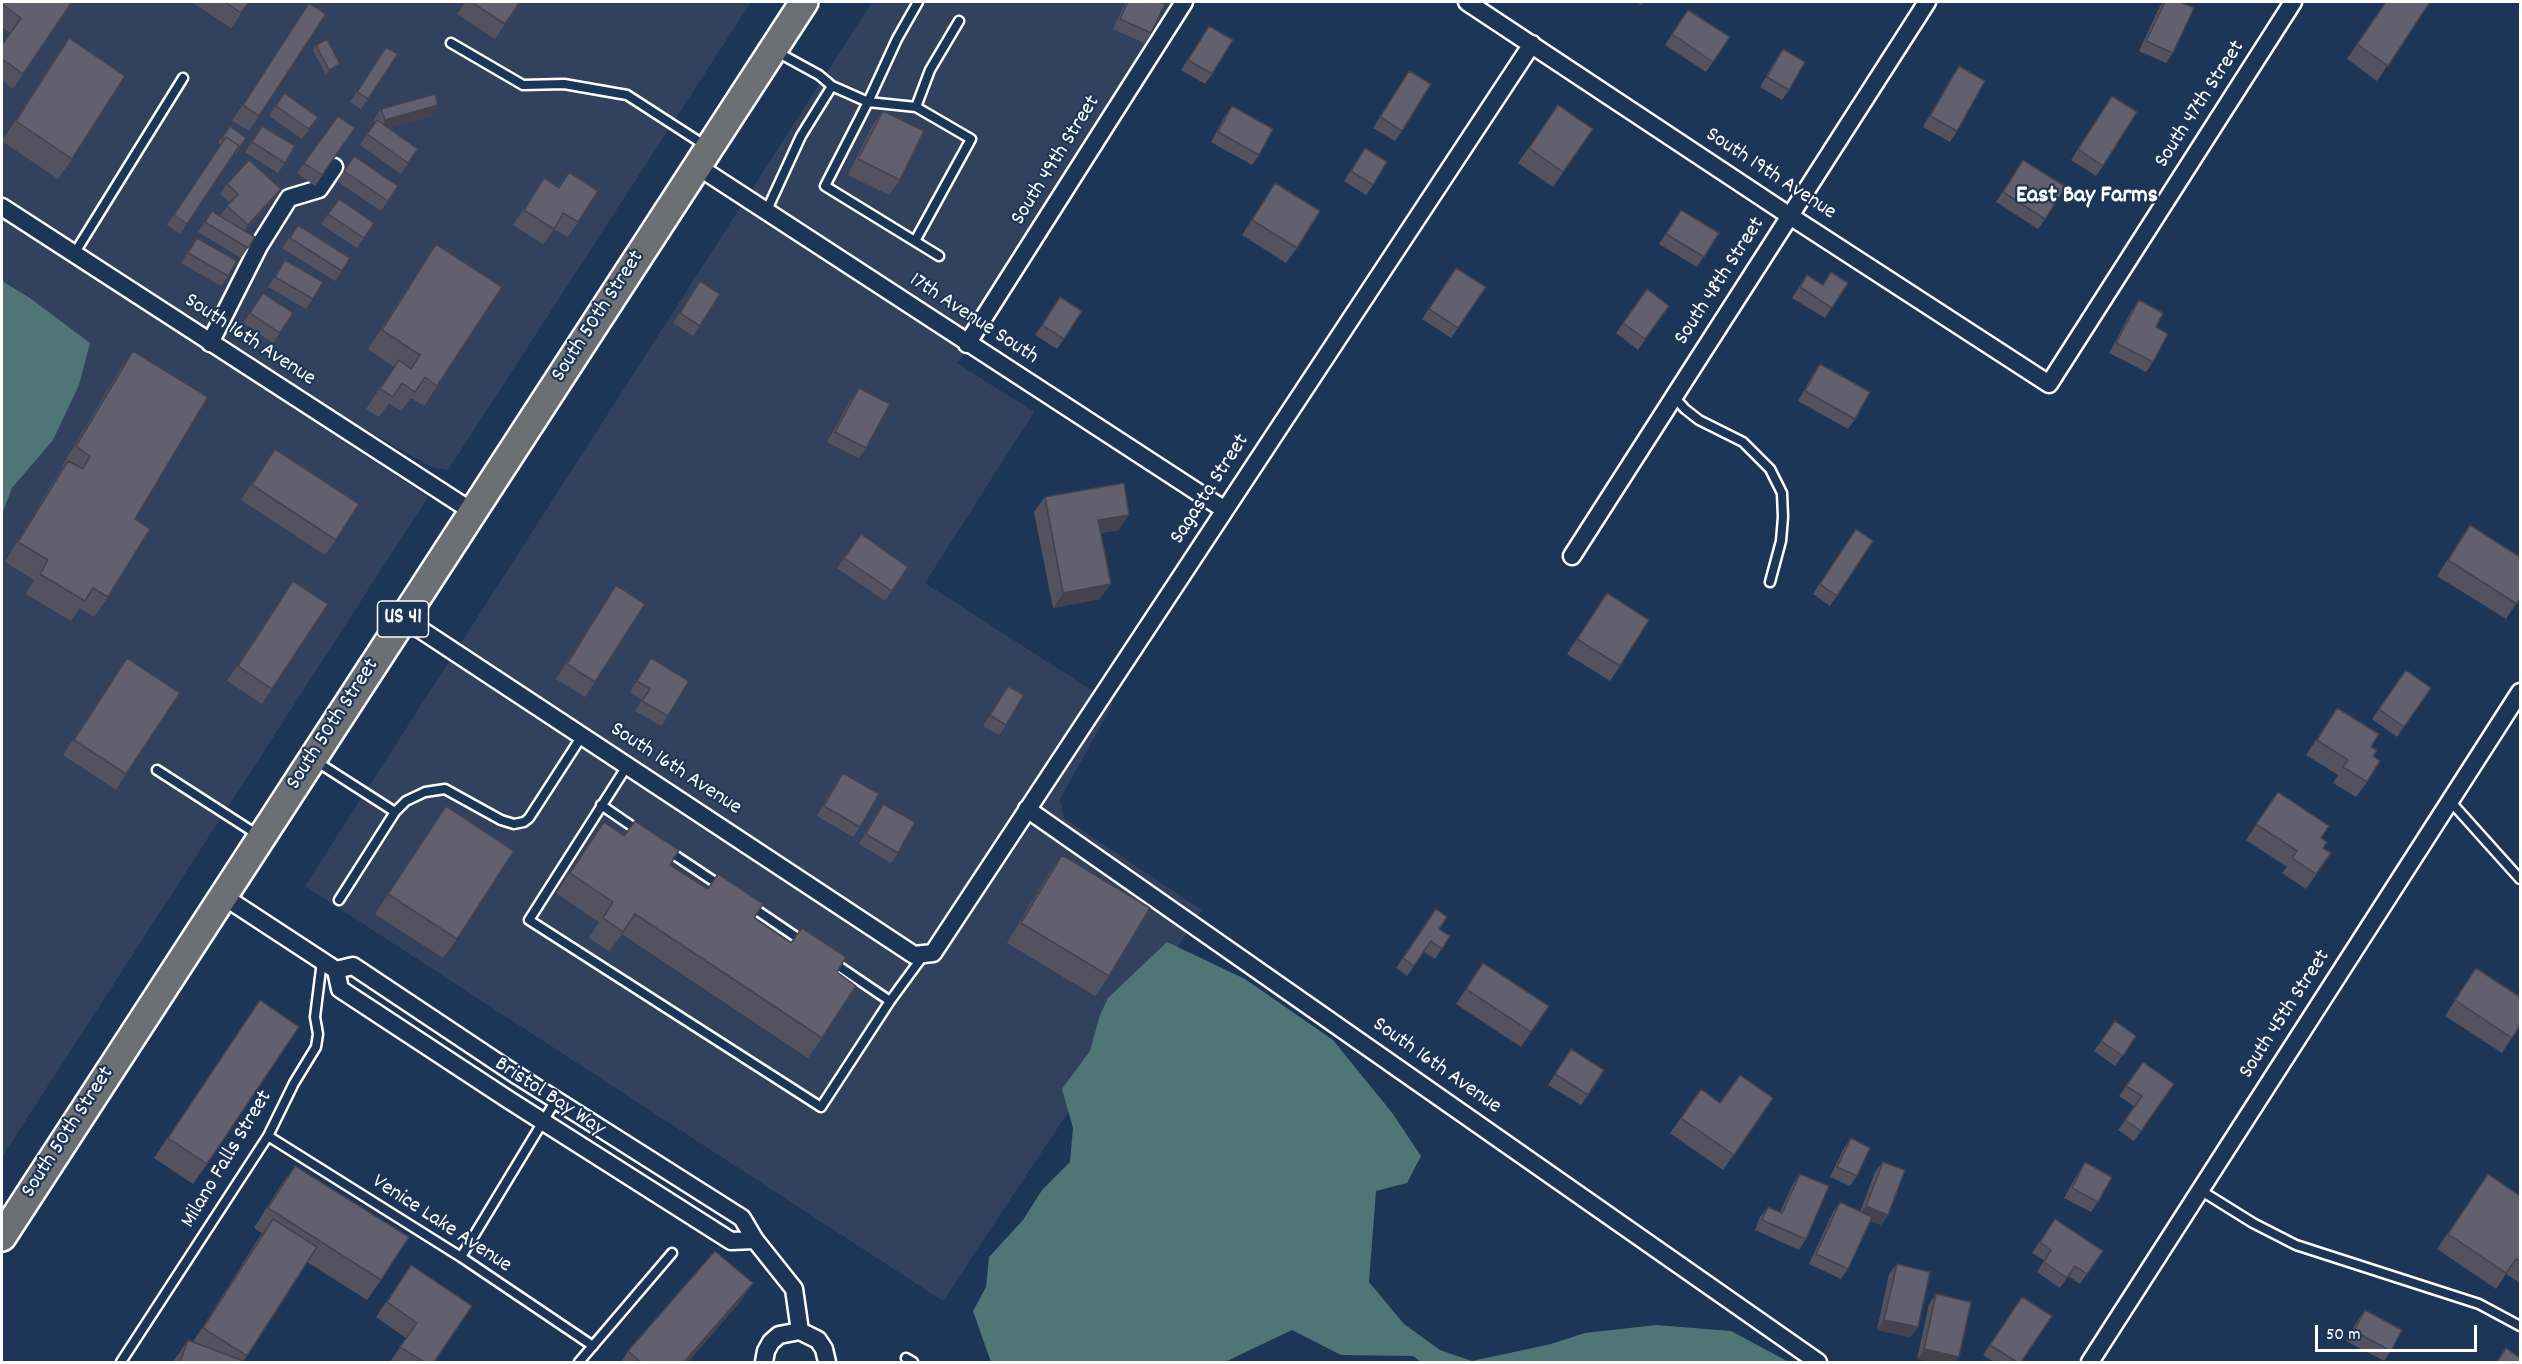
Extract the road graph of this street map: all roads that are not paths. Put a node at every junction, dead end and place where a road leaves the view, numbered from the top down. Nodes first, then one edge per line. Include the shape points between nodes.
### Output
1 (804, 2) edge
2 (918, 2) edge
3 (1184, 2) edge
4 (1467, 2) edge
5 (1927, 2) edge
6 (2293, 2) edge
7 (959, 21) dead end
8 (451, 43) dead end
9 (1532, 44) junction
10 (772, 50) junction
11 (183, 78) dead end
12 (832, 86) junction
13 (868, 102) junction
14 (916, 107) junction
15 (703, 157) junction
16 (334, 167) edge
17 (2, 207) edge
18 (766, 212) junction
19 (1790, 216) junction
20 (915, 241) junction
21 (74, 254) junction
22 (939, 256) dead end
23 (210, 344) junction
24 (967, 344) junction
25 (2049, 384) joint
26 (1674, 397) junction
27 (1225, 510) junction
28 (473, 512) junction
29 (1572, 556) dead end
30 (1770, 582) dead end
31 (404, 618) junction
32 (2520, 692) edge
33 (582, 736) junction
34 (312, 759) junction
35 (627, 766) junction
36 (157, 770) dead end
37 (2450, 801) junction
38 (601, 805) junction
39 (1027, 809) junction
40 (395, 812) junction
41 (261, 837) junction
42 (650, 838) edge
43 (659, 844) edge
44 (2520, 879) edge
45 (726, 890) edge
46 (223, 896) junction
47 (736, 896) edge
48 (339, 900) dead end
49 (813, 948) edge
50 (823, 955) edge
51 (923, 956) junction
52 (329, 966) junction
53 (890, 1001) junction
54 (556, 1099) junction
55 (543, 1120) junction
56 (268, 1136) junction
57 (2200, 1190) junction
58 (2, 1237) edge
59 (755, 1240) junction
60 (672, 1253) dead end
61 (461, 1257) junction
62 (2520, 1326) edge
63 (800, 1331) junction
64 (593, 1346) junction
65 (121, 1362) edge
66 (579, 1362) edge
67 (764, 1362) edge
68 (827, 1362) edge
69 (1818, 1362) edge
70 (2090, 1362) edge

1 - 10 main road, South 50th Street / US 41
2 - 13 lane
3 - 24 street, South 49th Street
4 - 9 street, South 19th Avenue
5 - 19 street, South 48th Street
6 - 25 street, South 47th Street
7 - 14 lane via 930,70
8 - 15 lane via 524,85 564,84 627,95
9 - 19 street, South 19th Avenue
9 - 27 street, Sagasta Street
10 - 12 lane
10 - 15 main road, South 50th Street / US 41
11 - 21 lane
12 - 13 lane
12 - 18 lane via 801,136
13 - 14 lane
13 - 20 lane via 825,186
14 - 20 lane via 971,139
15 - 18 street, 17th Avenue South
15 - 28 main road, South 50th Street / US 41
16 - 23 street via 319,189 289,198
17 - 21 street, South 16th Avenue
18 - 24 street, 17th Avenue South
19 - 25 street, South 19th Avenue
19 - 26 street, South 48th Street
20 - 22 lane
21 - 23 street, South 16th Avenue
23 - 28 street, South 16th Avenue
24 - 27 street, 17th Avenue South
26 - 29 street, South 48th Street
26 - 30 lane via 1699,420 1743,442 1770,469 1782,492 1781,541
27 - 39 street, Sagasta Street
28 - 31 main road, South 50th Street / US 41
31 - 33 street, South 16th Avenue
31 - 34 main road, South 50th Street / US 41
32 - 37 street, South 45th Street
33 - 35 street, South 16th Avenue
33 - 40 lane via 524,822 501,820 445,789 412,796
34 - 40 lane
34 - 41 main road, South 50th Street / US 41
35 - 38 lane
35 - 51 street, South 16th Avenue via 914,955
36 - 41 lane
37 - 44 lane
37 - 57 street, South 45th Street
38 - 42 lane
38 - 53 lane via 529,920 821,1107
39 - 51 street, Sagasta Street via 933,953
39 - 69 street, South 16th Avenue
40 - 48 lane
41 - 46 main road, South 50th Street / US 41
43 - 45 lane
46 - 52 street, Bristol Bay Way
46 - 58 main road, South 50th Street / US 41
47 - 49 lane
50 - 53 lane
51 - 53 lane
52 - 54 street, Bristol Bay Way via 353,966
52 - 55 street, Bristol Bay Way via 340,989
52 - 56 lane, Milano Falls Street via 315,1017 316,1047
54 - 55 lane
54 - 59 street, Bristol Bay Way via 742,1218
55 - 59 street, Bristol Bay Way via 731,1241
55 - 61 lane
56 - 61 lane, Venice Lake Avenue
56 - 65 lane, Milano Falls Street
57 - 62 lane via 2296,1245 2479,1304
57 - 70 street, South 45th Street
59 - 63 street, Bristol Bay Way via 794,1289
60 - 64 lane
61 - 64 lane, Venice Lake Avenue
63 - 67 street via 779,1335 771,1342
63 - 68 street via 818,1341
64 - 66 lane

